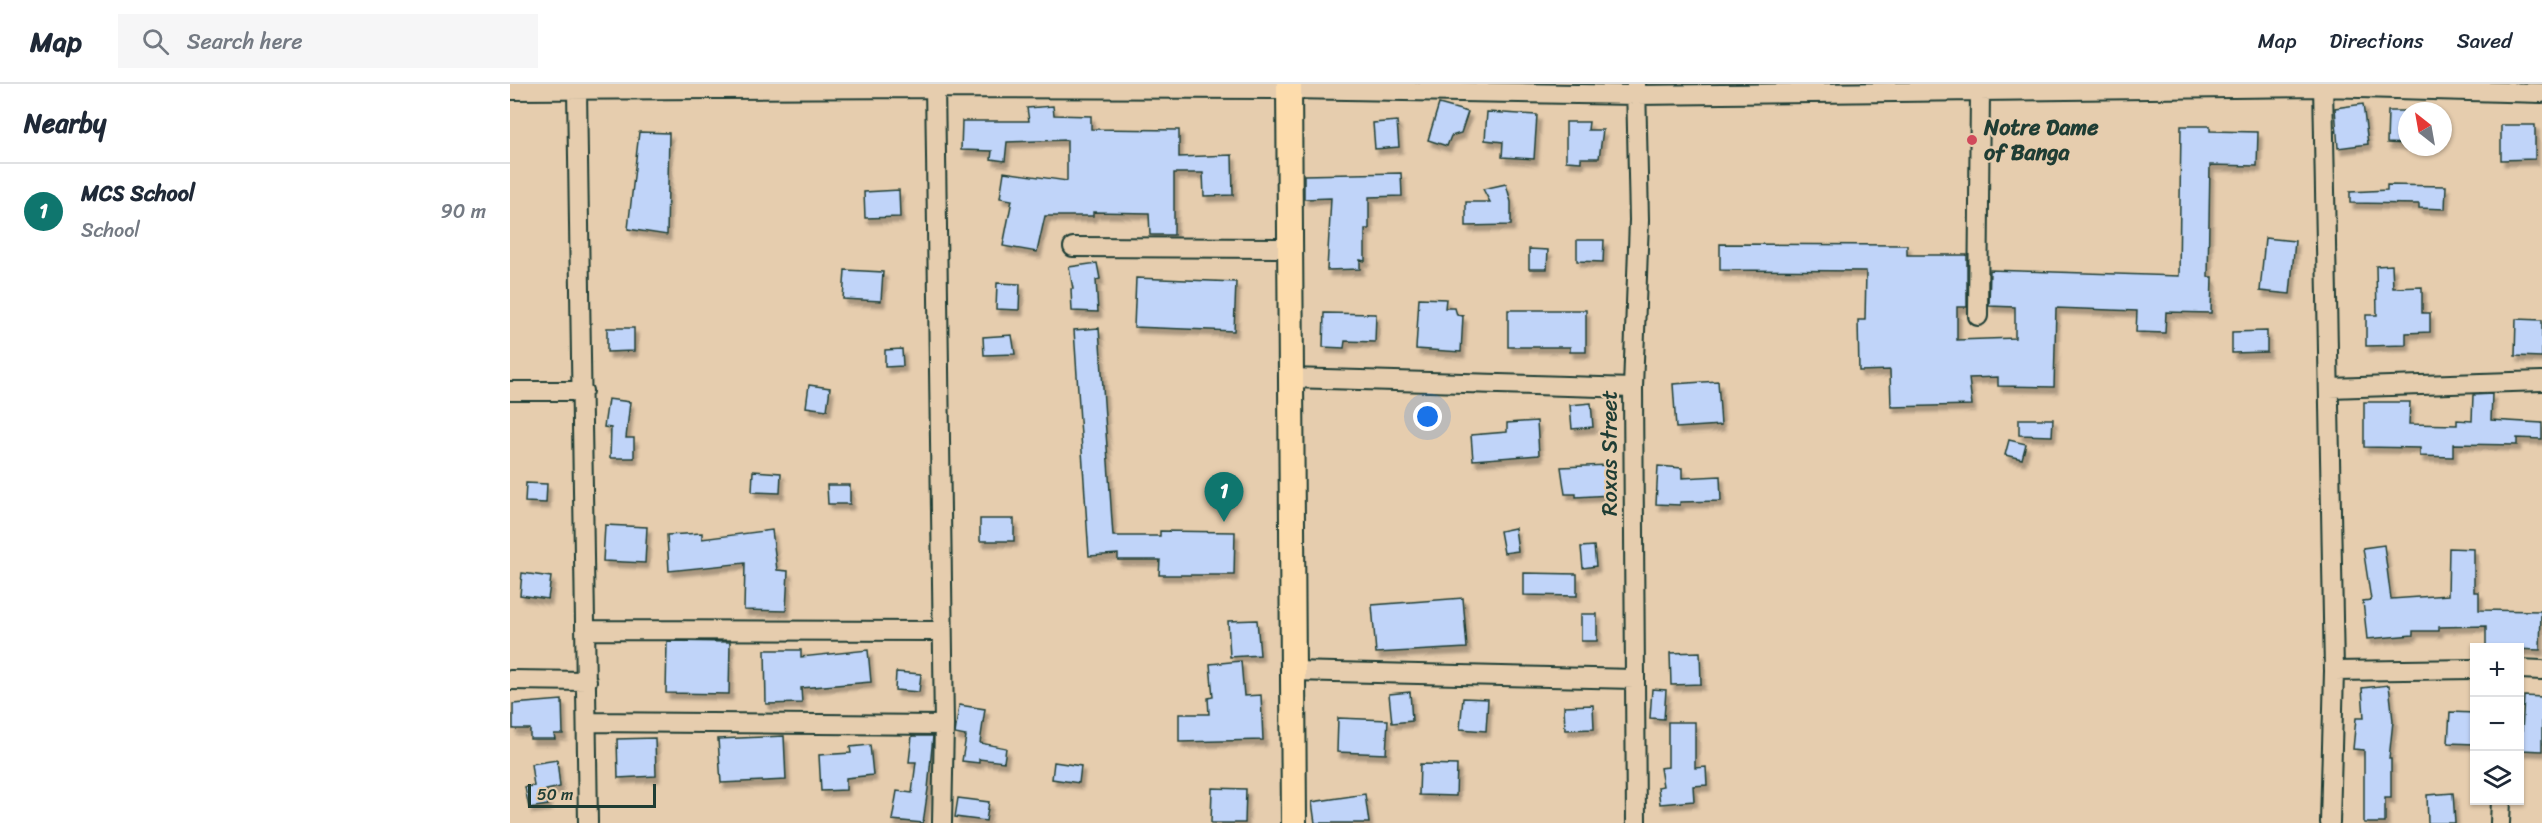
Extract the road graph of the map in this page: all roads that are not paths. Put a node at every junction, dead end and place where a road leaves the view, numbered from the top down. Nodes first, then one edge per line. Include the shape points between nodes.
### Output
1 (2323, 85) edge
2 (935, 86) edge
3 (1289, 87) edge
4 (1636, 89) edge
5 (1977, 89) edge
6 (510, 90) edge
7 (577, 90) junction
8 (2542, 93) edge
9 (1074, 247) dead end
10 (1290, 248) junction
11 (1978, 316) dead end
12 (1292, 378) junction
13 (2542, 381) edge
14 (1633, 388) junction
15 (2330, 388) junction
16 (510, 391) edge
17 (583, 391) junction
18 (586, 630) junction
19 (942, 631) junction
20 (2470, 669) edge
21 (2524, 669) edge
22 (2542, 670) edge
23 (1293, 671) junction
24 (2334, 671) junction
25 (1634, 679) junction
26 (510, 680) edge
27 (587, 681) junction
28 (587, 722) junction
29 (944, 725) junction
30 (2501, 805) edge
31 (588, 823) edge
32 (942, 823) edge
33 (1294, 823) edge
34 (1636, 823) edge
35 (2330, 823) edge
36 (2500, 823) edge

1 - 5 street
1 - 8 street
1 - 15 street
2 - 3 street
2 - 7 street
2 - 19 street
3 - 4 street
3 - 10 main road
4 - 5 street
4 - 14 street, Roxas Street via 1639,220
5 - 11 street
6 - 7 street
7 - 17 street
9 - 10 street
10 - 12 main road
12 - 14 street
12 - 23 main road
13 - 15 street
14 - 25 street, Roxas Street
15 - 24 street
16 - 17 street
17 - 18 street
18 - 19 street
18 - 27 street
19 - 29 street
20 - 24 street
21 - 22 street
23 - 25 street
23 - 33 main road
24 - 35 street
25 - 34 street, Roxas Street
26 - 27 street
27 - 28 street
28 - 29 street
28 - 31 street
29 - 32 street
30 - 36 street

